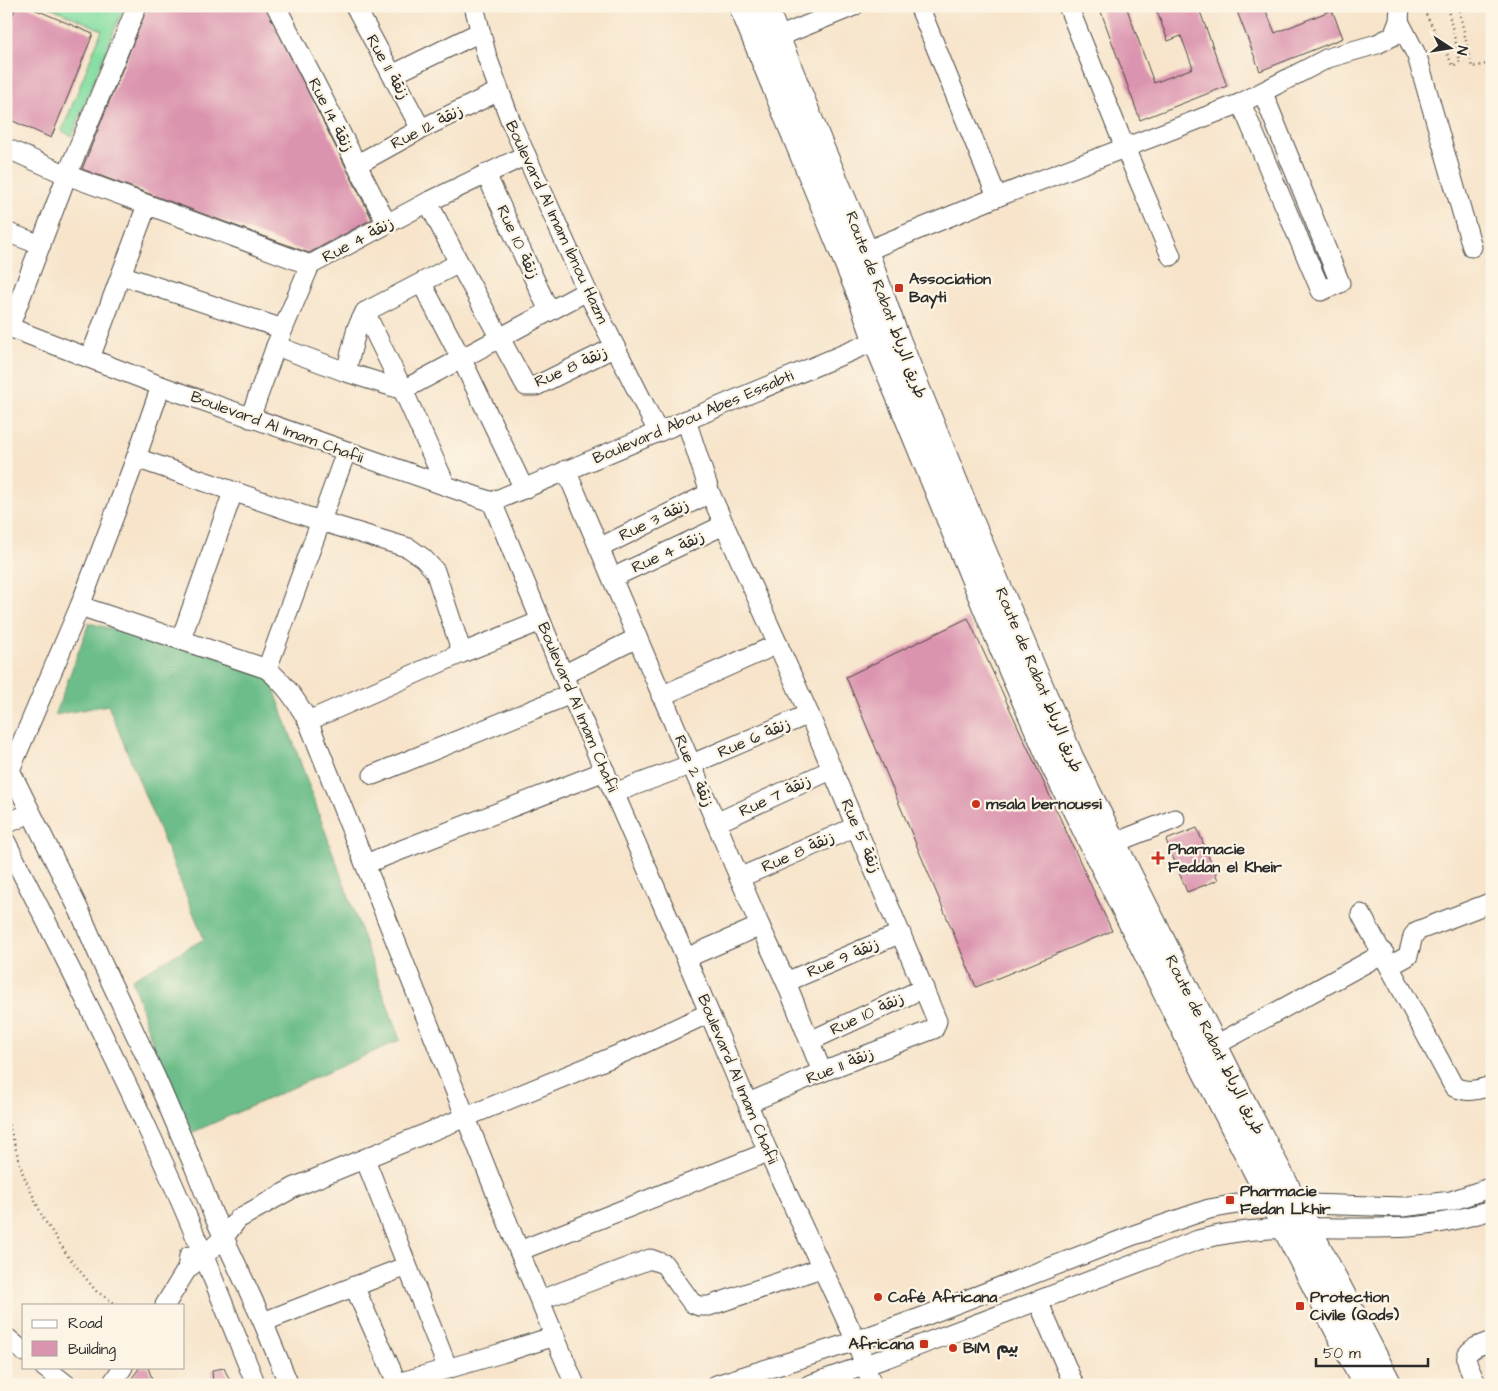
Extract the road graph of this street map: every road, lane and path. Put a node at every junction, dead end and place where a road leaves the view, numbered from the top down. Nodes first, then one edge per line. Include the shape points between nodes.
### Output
1 (137, 6) edge
2 (354, 6) edge
3 (474, 6) edge
4 (741, 6) edge
5 (765, 6) edge
6 (854, 6) edge
7 (919, 6) edge
8 (1068, 6) edge
9 (1420, 6) edge
10 (1447, 6) edge
11 (1458, 6) edge
12 (277, 7) edge
13 (1399, 14) edge
14 (480, 32) junction
15 (778, 37) junction
16 (1492, 63) edge
17 (392, 75) junction
18 (499, 91) junction
19 (1263, 93) junction
20 (1241, 103) junction
21 (421, 129) junction
22 (6, 148) edge
23 (1125, 148) junction
24 (526, 154) junction
25 (356, 165) junction
26 (486, 174) junction
27 (67, 175) junction
28 (997, 197) junction
29 (1307, 200) junction
30 (428, 202) junction
31 (148, 205) junction
32 (1286, 210) junction
33 (387, 224) junction
34 (6, 232) edge
35 (41, 245) junction
36 (1472, 247) dead end
37 (866, 252) junction
38 (1171, 256) dead end
39 (459, 263) junction
40 (310, 265) junction
41 (121, 275) junction
42 (422, 284) junction
43 (587, 291) junction
44 (549, 311) junction
45 (365, 312) junction
46 (8, 327) edge
47 (885, 336) junction
48 (500, 337) junction
49 (279, 338) junction
50 (616, 347) junction
51 (90, 358) junction
52 (462, 360) junction
53 (346, 372) junction
54 (161, 386) junction
55 (403, 390) junction
56 (250, 418) junction
57 (686, 420) junction
58 (658, 432) junction
59 (346, 452) junction
60 (136, 458) junction
61 (566, 470) junction
62 (446, 486) junction
63 (524, 489) junction
64 (233, 492) junction
65 (710, 493) junction
66 (492, 502) junction
67 (320, 521) junction
68 (724, 525) junction
69 (598, 548) junction
70 (612, 578) junction
71 (80, 606) junction
72 (541, 621) junction
73 (637, 638) junction
74 (181, 639) junction
75 (778, 644) junction
76 (462, 653) junction
77 (266, 669) junction
78 (563, 675) junction
79 (571, 694) junction
80 (661, 696) junction
81 (810, 714) junction
82 (308, 721) junction
83 (692, 764) junction
84 (8, 768) edge
85 (833, 769) junction
86 (605, 771) junction
87 (373, 775) dead end
88 (614, 793) junction
89 (30, 812) junction
90 (1175, 819) dead end
91 (716, 823) junction
92 (6, 824) edge
93 (857, 826) junction
94 (6, 842) edge
95 (1114, 843) junction
96 (365, 864) junction
97 (739, 878) junction
98 (1492, 902) edge
99 (1362, 914) dead end
100 (760, 926) junction
101 (901, 933) junction
102 (686, 958) junction
103 (1387, 960) junction
104 (786, 982) junction
105 (924, 988) junction
106 (710, 1012) junction
107 (934, 1029) joint
108 (810, 1041) junction
109 (1216, 1045) junction
110 (822, 1072) junction
111 (1492, 1086) edge
112 (748, 1104) junction
113 (6, 1115) edge
114 (465, 1117) junction
115 (768, 1152) junction
116 (365, 1159) junction
117 (1492, 1187) edge
118 (1271, 1202) junction
119 (1297, 1202) junction
120 (1492, 1210) edge
121 (213, 1214) junction
122 (238, 1219) junction
123 (1284, 1227) junction
124 (1309, 1227) junction
125 (193, 1231) junction
126 (224, 1237) junction
127 (519, 1251) junction
128 (204, 1256) junction
129 (407, 1266) junction
130 (187, 1268) junction
131 (821, 1268) junction
132 (354, 1286) junction
133 (540, 1300) junction
134 (1038, 1301) junction
135 (116, 1304) edge
136 (166, 1304) edge
137 (262, 1322) junction
138 (555, 1336) junction
139 (6, 1337) edge
140 (1492, 1340) edge
141 (856, 1341) junction
142 (22, 1350) edge
143 (865, 1366) junction
144 (45, 1368) edge
145 (122, 1368) edge
146 (448, 1369) junction
147 (398, 1384) edge
148 (67, 1385) edge
149 (111, 1385) edge
150 (256, 1385) edge
151 (289, 1385) edge
152 (575, 1385) edge
153 (716, 1385) edge
154 (809, 1385) edge
155 (872, 1385) edge
156 (1074, 1385) edge
157 (1365, 1385) edge
158 (1390, 1385) edge
159 (1477, 1385) edge

1 - 27 street
2 - 17 street, Rue 11 زنقة
3 - 14 street, Boulevard Al Imam Ibnou Hazm
4 - 47 main road, Route de Rabat طريق الرباط via 860,296
5 - 15 main road, Route de Rabat طريق الرباط
6 - 15 street
7 - 28 street
8 - 23 street
9 - 10 path via 1453,66 1460,61
11 - 16 path via 1472,67
12 - 25 street, Rue 14 زنقة
13 - 19 street via 1393,36 1328,58
13 - 36 street via 1417,56
14 - 17 street
14 - 18 street, Boulevard Al Imam Ibnou Hazm
15 - 37 main road, Route de Rabat طريق الرباط
17 - 21 street, Rue 11 زنقة
18 - 21 street, Rue 12 زنقة
18 - 24 street, Boulevard Al Imam Ibnou Hazm
19 - 20 street
19 - 29 street
20 - 23 street
20 - 32 street
21 - 25 street, Rue 12 زنقة
22 - 27 street
23 - 28 street
23 - 38 street
24 - 26 street, Rue 4 زنقة
24 - 43 street, Boulevard Al Imam Ibnou Hazm
25 - 33 street, Rue 14 زنقة
26 - 30 street, Rue 4 زنقة
26 - 44 street, Rue 10 زنقة
27 - 31 street
27 - 35 street
28 - 37 street
29 - 32 street
29 - 32 street via 1340,283 1321,291
30 - 33 street, Rue 4 زنقة
30 - 39 street
31 - 40 street
31 - 41 street
33 - 40 street, Rue 4 زنقة
34 - 35 street
35 - 46 street
37 - 47 main road, Route de Rabat طريق الرباط
39 - 42 street
39 - 48 street
40 - 49 street, Rue 4 زنقة
41 - 49 street
41 - 51 street
42 - 45 street
42 - 52 street
43 - 44 street
43 - 50 street, Boulevard Al Imam Ibnou Hazm
44 - 48 street
45 - 53 street via 357,328
45 - 55 street
46 - 51 street, Boulevard Al Imam Chafii
47 - 57 street, Boulevard Abou Abes Essabti
47 - 95 main road, Route de Rabat طريق الرباط via 992,570 1071,757
47 - 118 main road, Route de Rabat طريق الرباط via 1012,672 1053,766
48 - 50 street, Rue 8 زنقة via 526,386 536,386
48 - 52 street
49 - 53 street
49 - 56 street, Rue 4 زنقة
50 - 58 street, Boulevard Al Imam Ibnou Hazm
51 - 54 street, Boulevard Al Imam Chafii
52 - 55 street
52 - 63 street
53 - 55 street
54 - 56 street, Boulevard Al Imam Chafii
54 - 60 street
55 - 62 street
56 - 59 street, Boulevard Al Imam Chafii
57 - 58 street, Boulevard Abou Abes Essabti
57 - 65 street, Rue 5 زنقة
58 - 61 street, Boulevard Abou Abes Essabti
59 - 62 street, Boulevard Al Imam Chafii
59 - 67 street
60 - 64 street
60 - 71 street
61 - 63 street, Boulevard Abou Abes Essabti
61 - 69 street, Rue 2 زنقة
62 - 66 street, Boulevard Al Imam Chafii
63 - 66 street, Boulevard Abou Abes Essabti
64 - 67 street
64 - 74 street
65 - 68 street, Rue 5 زنقة
65 - 69 street, Rue 3 زنقة
66 - 72 street, Boulevard Al Imam Chafii
67 - 76 street via 409,548 423,558 435,571
67 - 77 street
68 - 70 street, Rue 4 زنقة
68 - 75 street, Rue 5 زنقة
69 - 70 street, Rue 2 زنقة
70 - 73 street, Rue 2 زنقة
71 - 74 street
71 - 84 street
72 - 76 street
72 - 78 street, Boulevard Al Imam Chafii
73 - 78 street
73 - 80 street, Rue 2 زنقة
74 - 77 street
75 - 80 street
75 - 81 street, Rue 5 زنقة
76 - 82 street
77 - 82 street via 281,680
78 - 79 street, Boulevard Al Imam Chafii
79 - 86 street, Boulevard Al Imam Chafii
79 - 87 street
80 - 83 street, Rue 2 زنقة
81 - 83 street, Rue 6 زنقة
81 - 85 street, Rue 5 زنقة
82 - 96 street
83 - 88 street, Rue 6 زنقة
83 - 91 street, Rue 2 زنقة
84 - 89 street
85 - 91 street, Rue 7 زنقة
85 - 93 street, Rue 5 زنقة
86 - 88 street, Boulevard Al Imam Chafii
86 - 96 street
88 - 102 street, Boulevard Al Imam Chafii
89 - 92 street
89 - 121 street via 156,1078
90 - 95 street
91 - 97 street, Rue 2 زنقة
93 - 97 street, Rue 8 زنقة
93 - 101 street, Rue 5 زنقة
94 - 125 street via 147,1126
95 - 109 main road, Route de Rabat طريق الرباط
96 - 114 street
97 - 100 street, Rue 2 زنقة
98 - 103 street via 1416,931 1408,956
99 - 103 street
100 - 102 street
100 - 104 street, Rue 2 زنقة
101 - 104 street, Rue 9 زنقة
101 - 105 street, Rue 5 زنقة
102 - 106 street, Boulevard Al Imam Chafii
103 - 109 street
103 - 111 street via 1454,1087 1474,1091
104 - 108 street, Rue 2 زنقة
105 - 107 street, Rue 5 زنقة via 937,1021
105 - 108 street, Rue 10 زنقة
106 - 112 street, Boulevard Al Imam Chafii
106 - 114 street
107 - 110 street, Rue 11 زنقة
108 - 110 street, Rue 2 زنقة
109 - 119 main road, Route de Rabat طريق الرباط
110 - 112 street, Rue 11 زنقة
112 - 115 street, Boulevard Al Imam Chafii
113 - 135 path via 23,1174 43,1218 96,1291
114 - 116 street
114 - 127 street
115 - 127 street
115 - 131 street, Boulevard Al Imam Chafii
116 - 122 street via 295,1187
116 - 129 street
117 - 119 street via 1451,1200 1402,1207
118 - 119 street
118 - 123 main road, Route de Rabat طريق الرباط
118 - 141 street via 1248,1202 1188,1215
119 - 124 main road, Route de Rabat طريق الرباط
120 - 124 street via 1453,1222 1411,1226
121 - 122 street
121 - 125 street
121 - 126 street
122 - 126 street
123 - 124 street
123 - 134 street via 1221,1233
123 - 157 main road, Route de Rabat طريق الرباط
124 - 158 main road, Route de Rabat طريق الرباط
125 - 128 street
125 - 130 street
126 - 128 street
126 - 137 street
127 - 133 street
128 - 130 street
128 - 150 street
129 - 132 street
129 - 146 street
130 - 136 street
131 - 133 street via 709,1306 699,1306 692,1303 664,1264 650,1259
131 - 141 street, Boulevard Al Imam Chafii
132 - 137 street
132 - 147 street
133 - 138 street
134 - 143 street
134 - 156 street
137 - 151 street
138 - 146 street
138 - 152 street
139 - 142 street
140 - 159 street via 1473,1347 1468,1354 1466,1362
141 - 143 street, Boulevard Al Imam Chafii
141 - 153 street
143 - 154 street
143 - 155 street, Boulevard Al Imam Chafii
144 - 148 street
145 - 149 street
146 - 147 street

